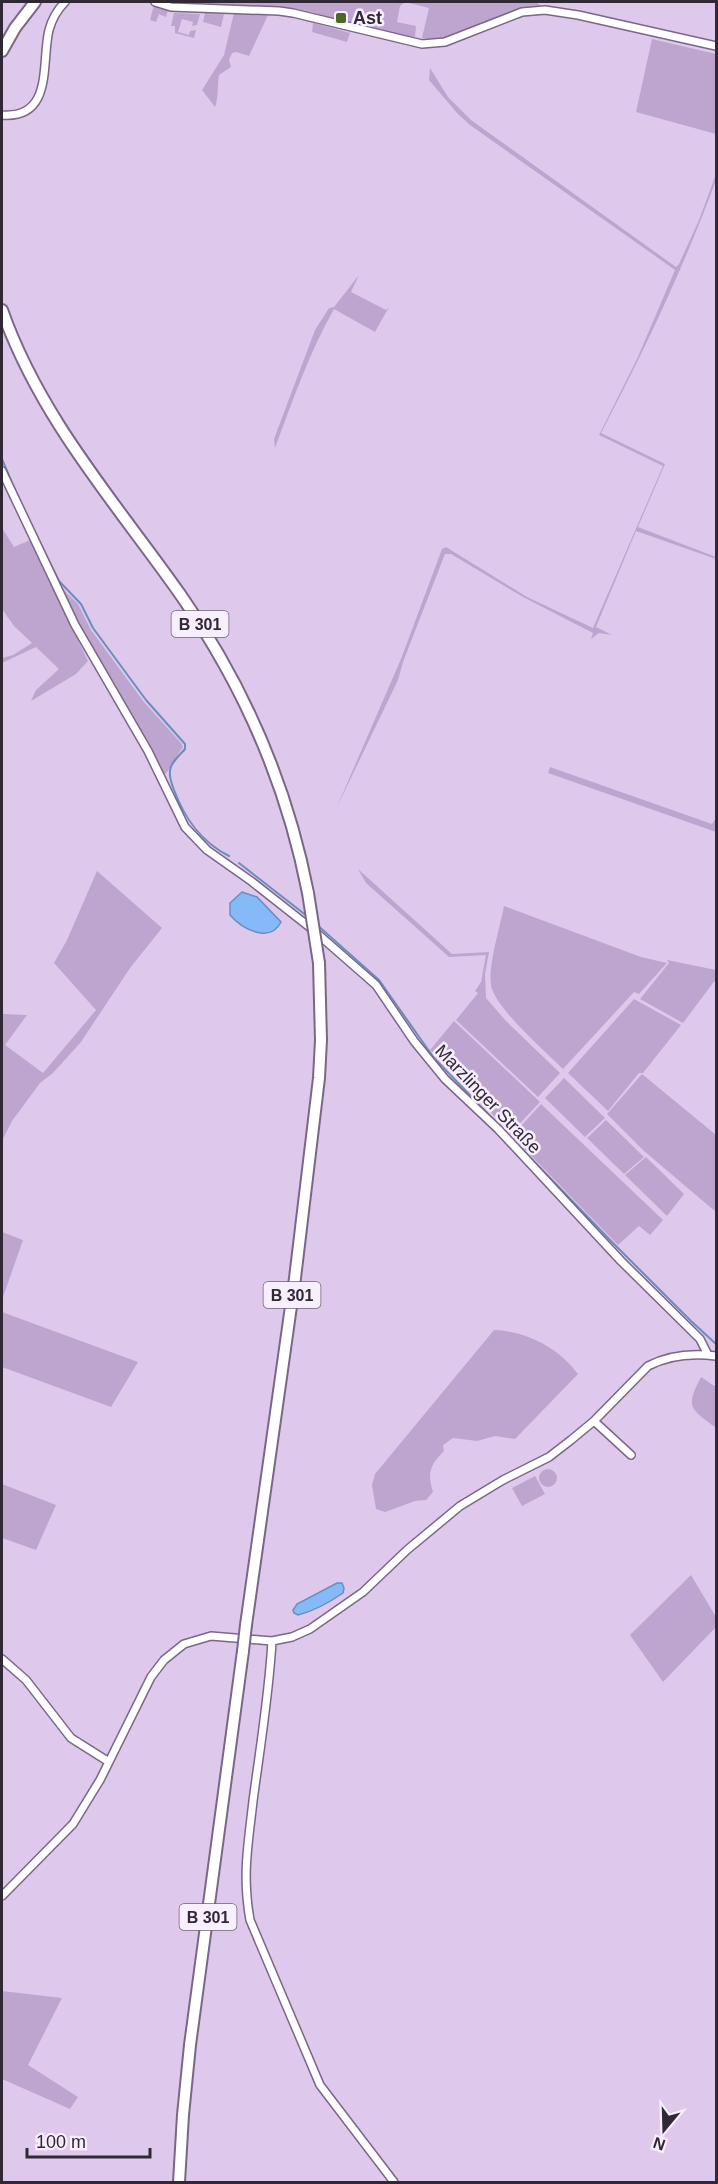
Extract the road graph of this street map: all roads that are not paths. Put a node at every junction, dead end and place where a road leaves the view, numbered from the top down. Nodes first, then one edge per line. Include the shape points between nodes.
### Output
1 (34, 2) edge
2 (65, 2) edge
3 (155, 2) edge
4 (717, 46) edge
5 (2, 51) edge
6 (2, 115) edge
7 (2, 310) edge
8 (2, 471) edge
9 (712, 1355) edge
10 (594, 1421) junction
11 (631, 1455) dead end
12 (272, 1641) junction
13 (2, 1659) edge
14 (109, 1762) junction
15 (2, 1896) edge
16 (179, 2182) edge
17 (393, 2182) edge

1 - 5 main road
2 - 6 street via 49,30 39,96 24,111
3 - 4 street via 183,8 293,13 422,44 445,42 522,12 545,10
7 - 16 main road, B 301, bridge via 23,365 69,444 179,593 240,691 282,794 301,856 319,963 319,1078 190,2045
8 - 9 street, Marzlinger Straße via 75,625 154,761 181,822 197,841 312,929 376,986 438,1071
9 - 10 street via 681,1356 648,1366
10 - 11 street
10 - 12 street via 549,1457 453,1511 352,1601 310,1629
12 - 14 street via 211,1636 184,1644 151,1677
12 - 17 street via 248,1838 245,1891 250,1920 320,2085
13 - 14 street via 26,1680 71,1738
14 - 15 street via 73,1824

